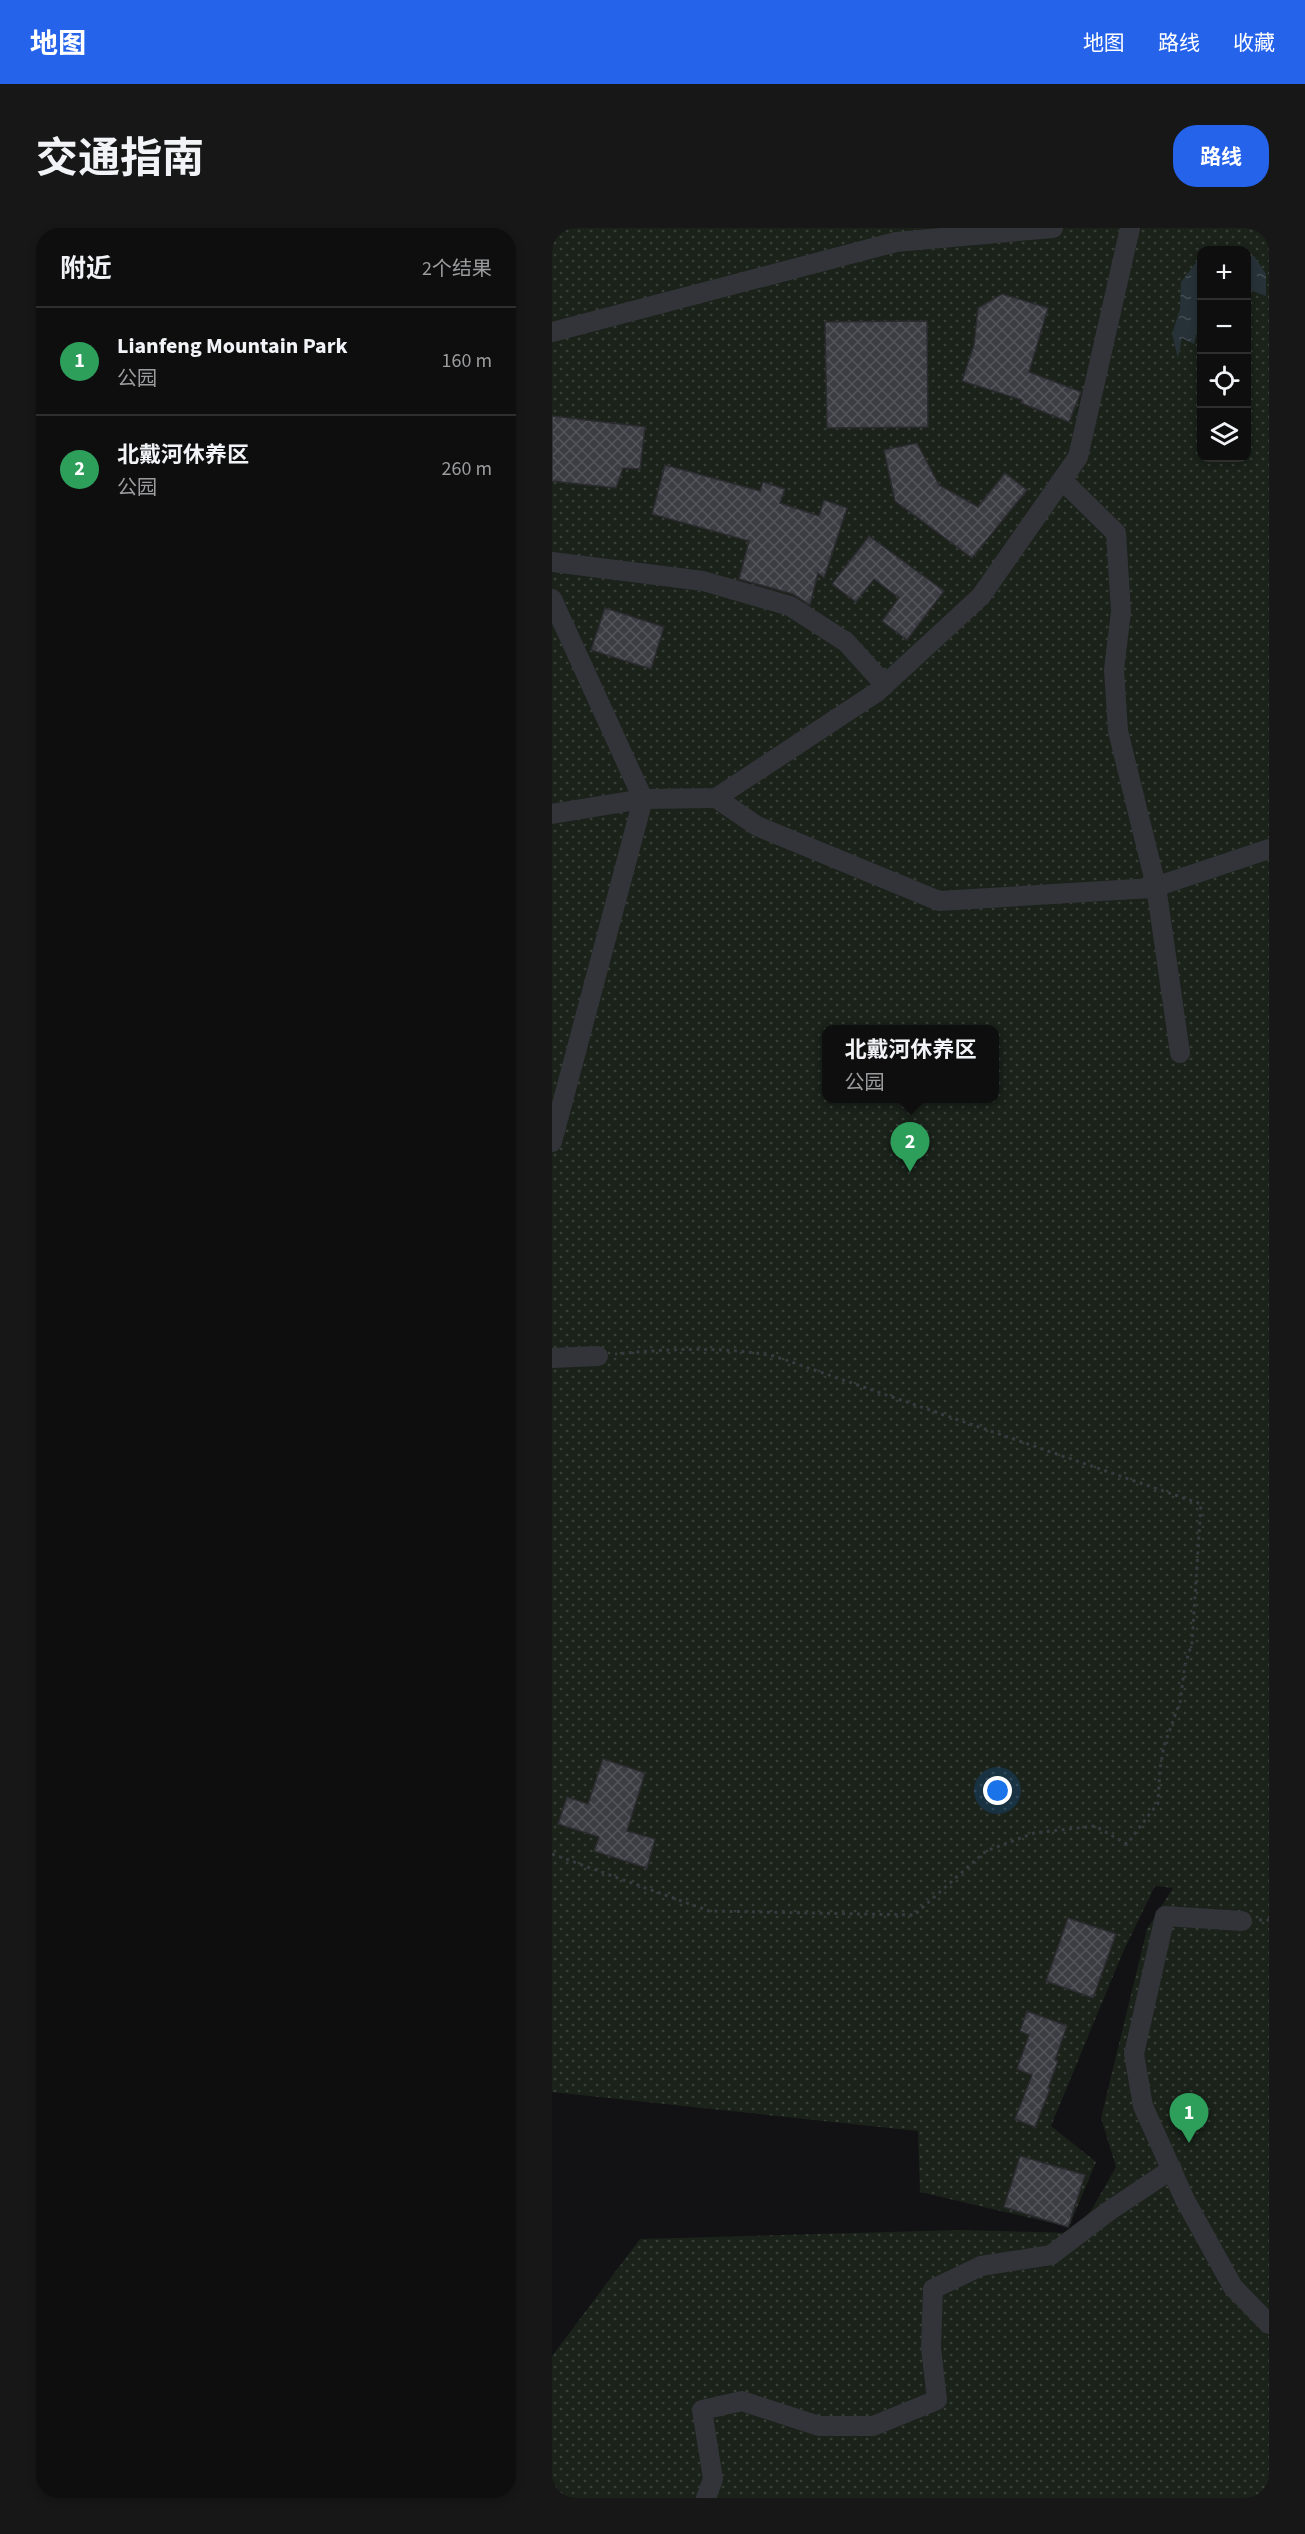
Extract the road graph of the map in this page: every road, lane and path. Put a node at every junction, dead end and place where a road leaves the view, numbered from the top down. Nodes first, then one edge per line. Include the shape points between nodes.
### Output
1 (1053, 228) edge
2 (1130, 228) edge
3 (552, 332) edge
4 (1062, 480) junction
5 (552, 562) edge
6 (552, 598) edge
7 (885, 685) junction
8 (716, 798) junction
9 (643, 800) junction
10 (552, 814) edge
11 (1269, 849) edge
12 (1156, 886) junction
13 (1180, 1053) dead end
14 (552, 1142) edge
15 (598, 1356) joint
16 (552, 1358) edge
17 (552, 1854) edge
18 (1242, 1921) dead end
19 (1172, 2169) junction
20 (1269, 2324) edge
21 (706, 2498) edge

1 - 3 street via 896,242
2 - 4 street via 1078,457
4 - 7 street via 981,596
4 - 12 street via 1116,533 1121,611 1114,670 1118,731
5 - 7 street via 704,581 790,606 846,642
6 - 9 street
7 - 8 street
8 - 9 street
8 - 12 street via 758,826 939,901
9 - 10 street
9 - 14 street
11 - 12 street
12 - 13 street
15 - 16 street
15 - 17 path via 661,1350 748,1351 774,1356 1201,1504 1192,1643 1180,1702 1162,1757 1158,1803 1127,1844 1095,1826 1034,1833 986,1851 914,1915 709,1911
18 - 19 street via 1165,1916 1134,2054 1143,2106
19 - 20 street via 1233,2288
19 - 21 street via 1051,2255 981,2266 933,2289 931,2348 936,2400 873,2426 819,2426 742,2401 702,2410 713,2479

